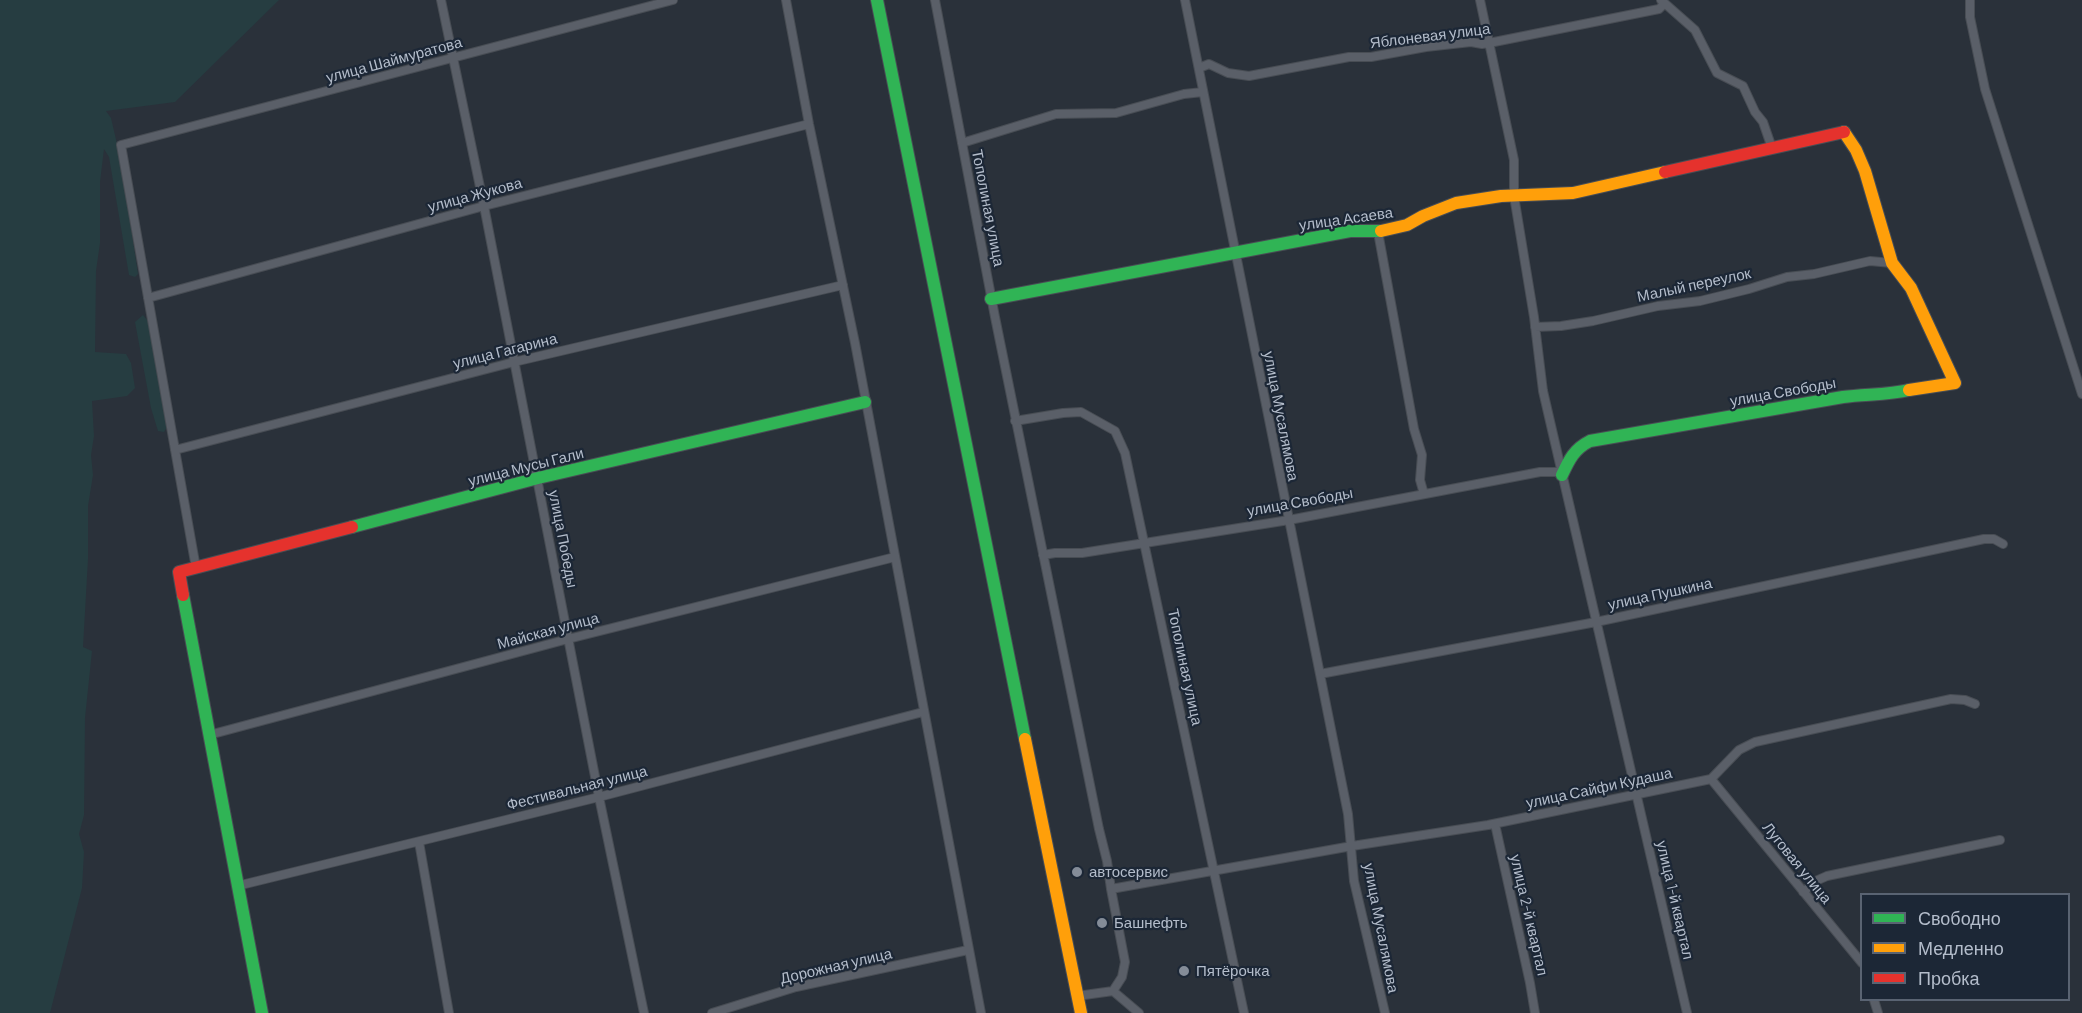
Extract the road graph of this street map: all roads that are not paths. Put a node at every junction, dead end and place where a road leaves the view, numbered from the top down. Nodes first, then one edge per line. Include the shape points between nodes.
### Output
1 (441, 0) edge
2 (673, 0) edge
3 (786, 0) edge
4 (877, 0) edge
5 (934, 0) edge
6 (1185, 0) edge
7 (1480, 0) edge
8 (1970, 0) edge
9 (1662, 2) edge
10 (1489, 43) junction
11 (454, 58) junction
12 (1199, 68) junction
13 (1203, 92) junction
14 (809, 124) junction
15 (962, 143) junction
16 (1772, 148) junction
17 (1514, 196) junction
18 (484, 206) junction
19 (1378, 232) junction
20 (1235, 253) junction
21 (1892, 263) junction
22 (843, 285) junction
23 (148, 298) junction
24 (991, 299) junction
25 (1535, 327) junction
26 (514, 362) junction
27 (2082, 394) edge
28 (865, 402) junction
29 (1016, 421) junction
30 (175, 450) junction
31 (1562, 473) junction
32 (538, 478) junction
33 (1424, 494) junction
34 (1289, 520) junction
35 (1145, 544) junction
36 (2003, 544) dead end
37 (1043, 555) junction
38 (895, 557) junction
39 (196, 568) junction
40 (1596, 622) junction
41 (568, 639) junction
42 (1320, 674) junction
43 (1975, 704) dead end
44 (923, 712) junction
45 (209, 735) junction
46 (1711, 779) junction
47 (1636, 793) junction
48 (599, 797) junction
49 (1495, 824) junction
50 (2000, 840) dead end
51 (418, 842) junction
52 (1352, 846) junction
53 (1214, 871) junction
54 (237, 886) junction
55 (1111, 889) junction
56 (1803, 892) junction
57 (968, 950) junction
58 (1860, 961) edge
59 (1113, 991) junction
60 (1077, 996) junction
61 (262, 1013) edge
62 (449, 1013) edge
63 (644, 1013) edge
64 (712, 1013) edge
65 (981, 1013) edge
66 (1081, 1013) edge
67 (1139, 1013) edge
68 (1244, 1013) edge
69 (1384, 1013) edge
70 (1534, 1013) edge
71 (1687, 1013) edge

1 - 11 street, улица Победы
2 - 11 street, улица Шаймуратова
3 - 14 street
4 - 60 street
5 - 15 street, Тополиная улица
6 - 12 street, улица Мусалямова
7 - 10 street, улица 1-й квартал
8 - 27 street via 1985,89
9 - 10 street, Яблоневая улица via 1659,9
9 - 16 street via 1695,30 1717,73 1743,86
10 - 12 street, Яблоневая улица via 1349,57 1249,76 1228,73 1209,64
10 - 17 street, улица 1-й квартал via 1514,160
11 - 18 street, улица Победы
11 - 23 street, улица Шаймуратова via 122,145
12 - 13 street, улица Мусалямова
13 - 15 street via 1116,113 1056,114
13 - 20 street, улица Мусалямова
14 - 18 street, улица Жукова
14 - 22 street
15 - 24 street, Тополиная улица
16 - 17 street, улица Асаева via 1573,193
16 - 21 street, улица Асаева via 1843,131 1865,171
17 - 19 street, улица Асаева via 1456,203 1407,225
17 - 25 street, улица 1-й квартал
18 - 23 street, улица Жукова
18 - 26 street, улица Победы
19 - 20 street, улица Асаева via 1350,231
19 - 33 street via 1422,455 1420,480
20 - 24 street, улица Асаева
20 - 34 street, улица Мусалямова
21 - 25 street, Малый переулок via 1869,261 1787,277 1700,301 1593,321
21 - 31 street, улица Свободы via 1911,288 1955,383 1804,403 1590,441 1577,447
22 - 26 street, улица Гагарина
22 - 28 street
23 - 30 street
24 - 29 street, Тополиная улица
25 - 31 street, улица 1-й квартал via 1543,391
26 - 30 street, улица Гагарина
26 - 32 street, улица Победы
28 - 32 street, улица Мусы Гали
28 - 38 street
29 - 35 street, Тополиная улица via 1081,412 1115,430 1125,453
29 - 37 street, Тополиная улица
30 - 39 street
31 - 33 street, улица Свободы via 1540,472
31 - 40 street, улица 1-й квартал
32 - 39 street, улица Мусы Гали
32 - 41 street, улица Победы
33 - 34 street, улица Свободы
34 - 35 street, улица Свободы
34 - 42 street, улица Мусалямова
35 - 37 street, улица Свободы
35 - 53 street, Тополиная улица
36 - 40 street, улица Пушкина via 1984,539
37 - 55 street, Тополиная улица
38 - 41 street, Майская улица
38 - 44 street
39 - 45 street via 178,573
40 - 42 street, улица Пушкина
40 - 47 street, улица 1-й квартал
41 - 45 street, Майская улица
41 - 48 street, улица Победы
42 - 52 street, улица Мусалямова
43 - 46 street via 1951,699 1755,742 1738,750
44 - 48 street, Фестивальная улица
44 - 57 street
45 - 54 street
46 - 47 street, улица Сайфи Кудаша
46 - 56 street, Луговая улица
47 - 49 street, улица Сайфи Кудаша
47 - 71 street, улица 1-й квартал
48 - 51 street, Фестивальная улица
48 - 63 street, улица Победы
49 - 52 street, улица Сайфи Кудаша
49 - 70 street, улица 2-й квартал
50 - 56 street via 1827,876
51 - 54 street, Фестивальная улица
51 - 62 street
52 - 53 street, улица Сайфи Кудаша
52 - 69 street, улица Мусалямова via 1354,882
53 - 55 street, улица Сайфи Кудаша
53 - 68 street, Тополиная улица
54 - 61 street
55 - 59 street, Тополиная улица via 1125,962
56 - 58 street, Луговая улица
57 - 64 street, Дорожная улица via 796,987
57 - 65 street
59 - 60 street
59 - 67 street
60 - 66 street

